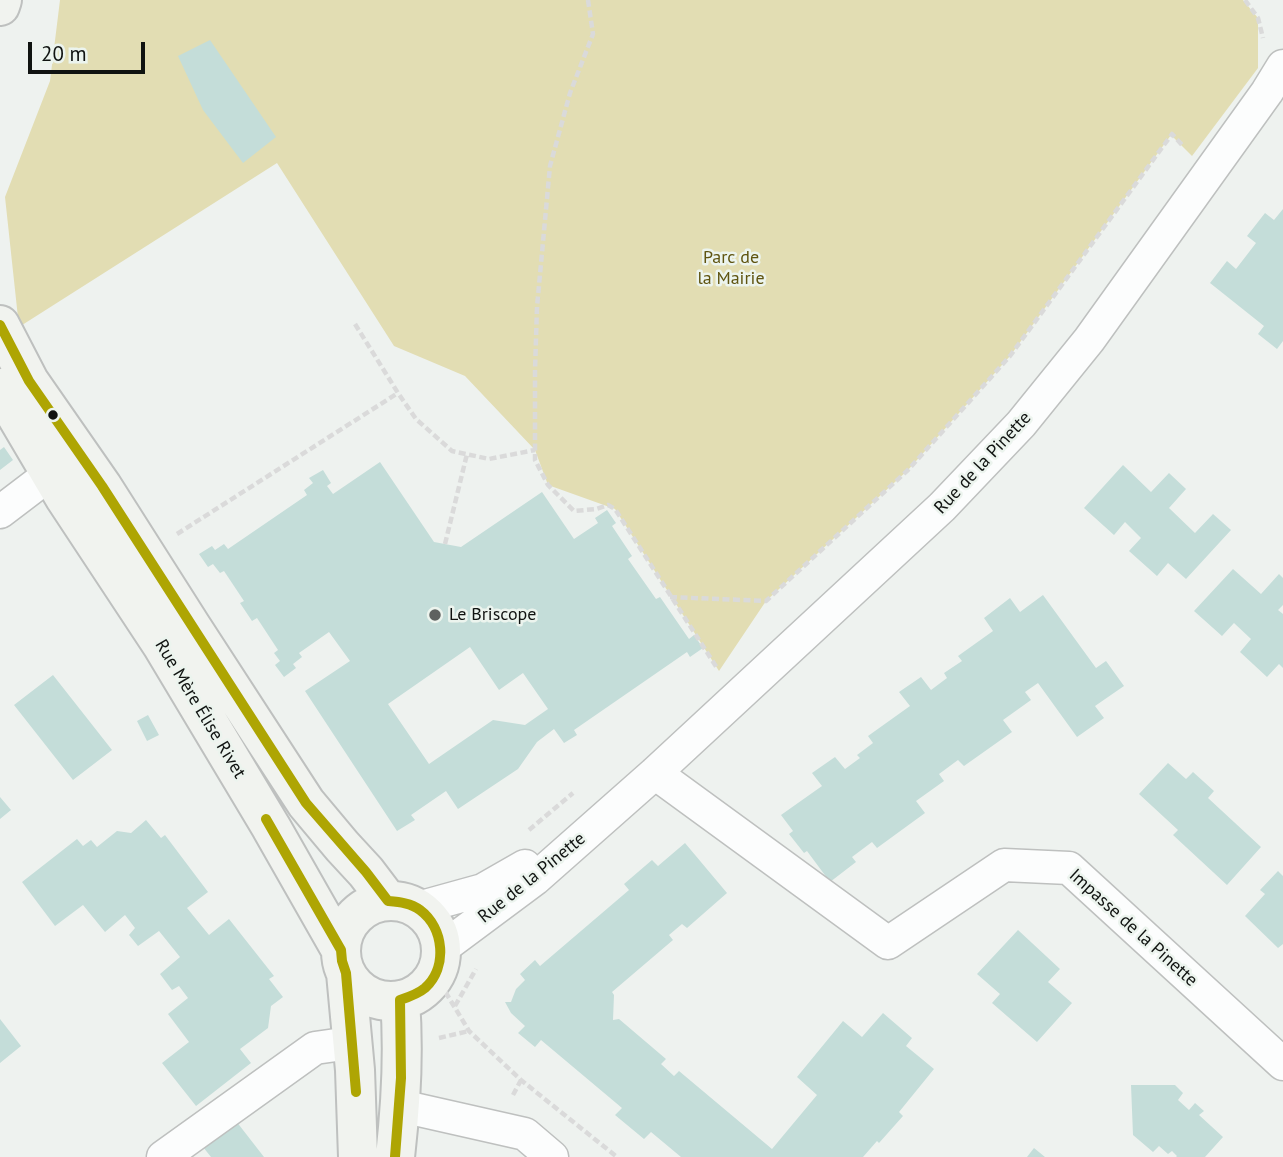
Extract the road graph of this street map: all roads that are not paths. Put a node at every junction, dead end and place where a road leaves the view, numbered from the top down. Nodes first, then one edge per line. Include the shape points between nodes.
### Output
1 (2, 0) edge
2 (0, 6) edge
3 (1273, 55) edge
4 (0, 325) edge
5 (0, 388) edge
6 (50, 474) junction
7 (0, 512) edge
8 (655, 773) junction
9 (620, 804) junction
10 (403, 905) junction
11 (344, 961) junction
12 (438, 962) junction
13 (400, 1000) junction
14 (354, 1058) junction
15 (1283, 1065) edge
16 (401, 1106) junction
17 (163, 1157) edge
18 (358, 1157) edge
19 (373, 1157) edge
20 (394, 1157) edge
21 (552, 1157) edge

1 - 2 street
3 - 8 street, Rue de la Pinette via 1267,92 1089,340 1021,424 942,507
4 - 10 street, Rue Mère Élise Rivet via 29,381 306,803 366,872
5 - 6 street, Rue Mère Élise Rivet
6 - 7 street
6 - 11 street, Rue Mère Élise Rivet via 162,645 271,827
8 - 9 street, Rue de la Pinette
8 - 15 street, Impasse de la Pinette via 888,943 1004,865 1069,867
9 - 10 street, Rue de la Pinette via 483,890
9 - 12 street, Rue de la Pinette
10 - 11 street via 373,904 350,922 344,935
10 - 12 street via 430,919 438,933
11 - 13 street via 356,986 369,996
11 - 14 street, Rue Mère Élise Rivet
12 - 13 street via 426,987
13 - 16 street
14 - 17 street via 336,1045 315,1048
14 - 18 street, Rue Mère Élise Rivet
14 - 19 street via 372,1101
16 - 20 street
16 - 21 street via 525,1134

